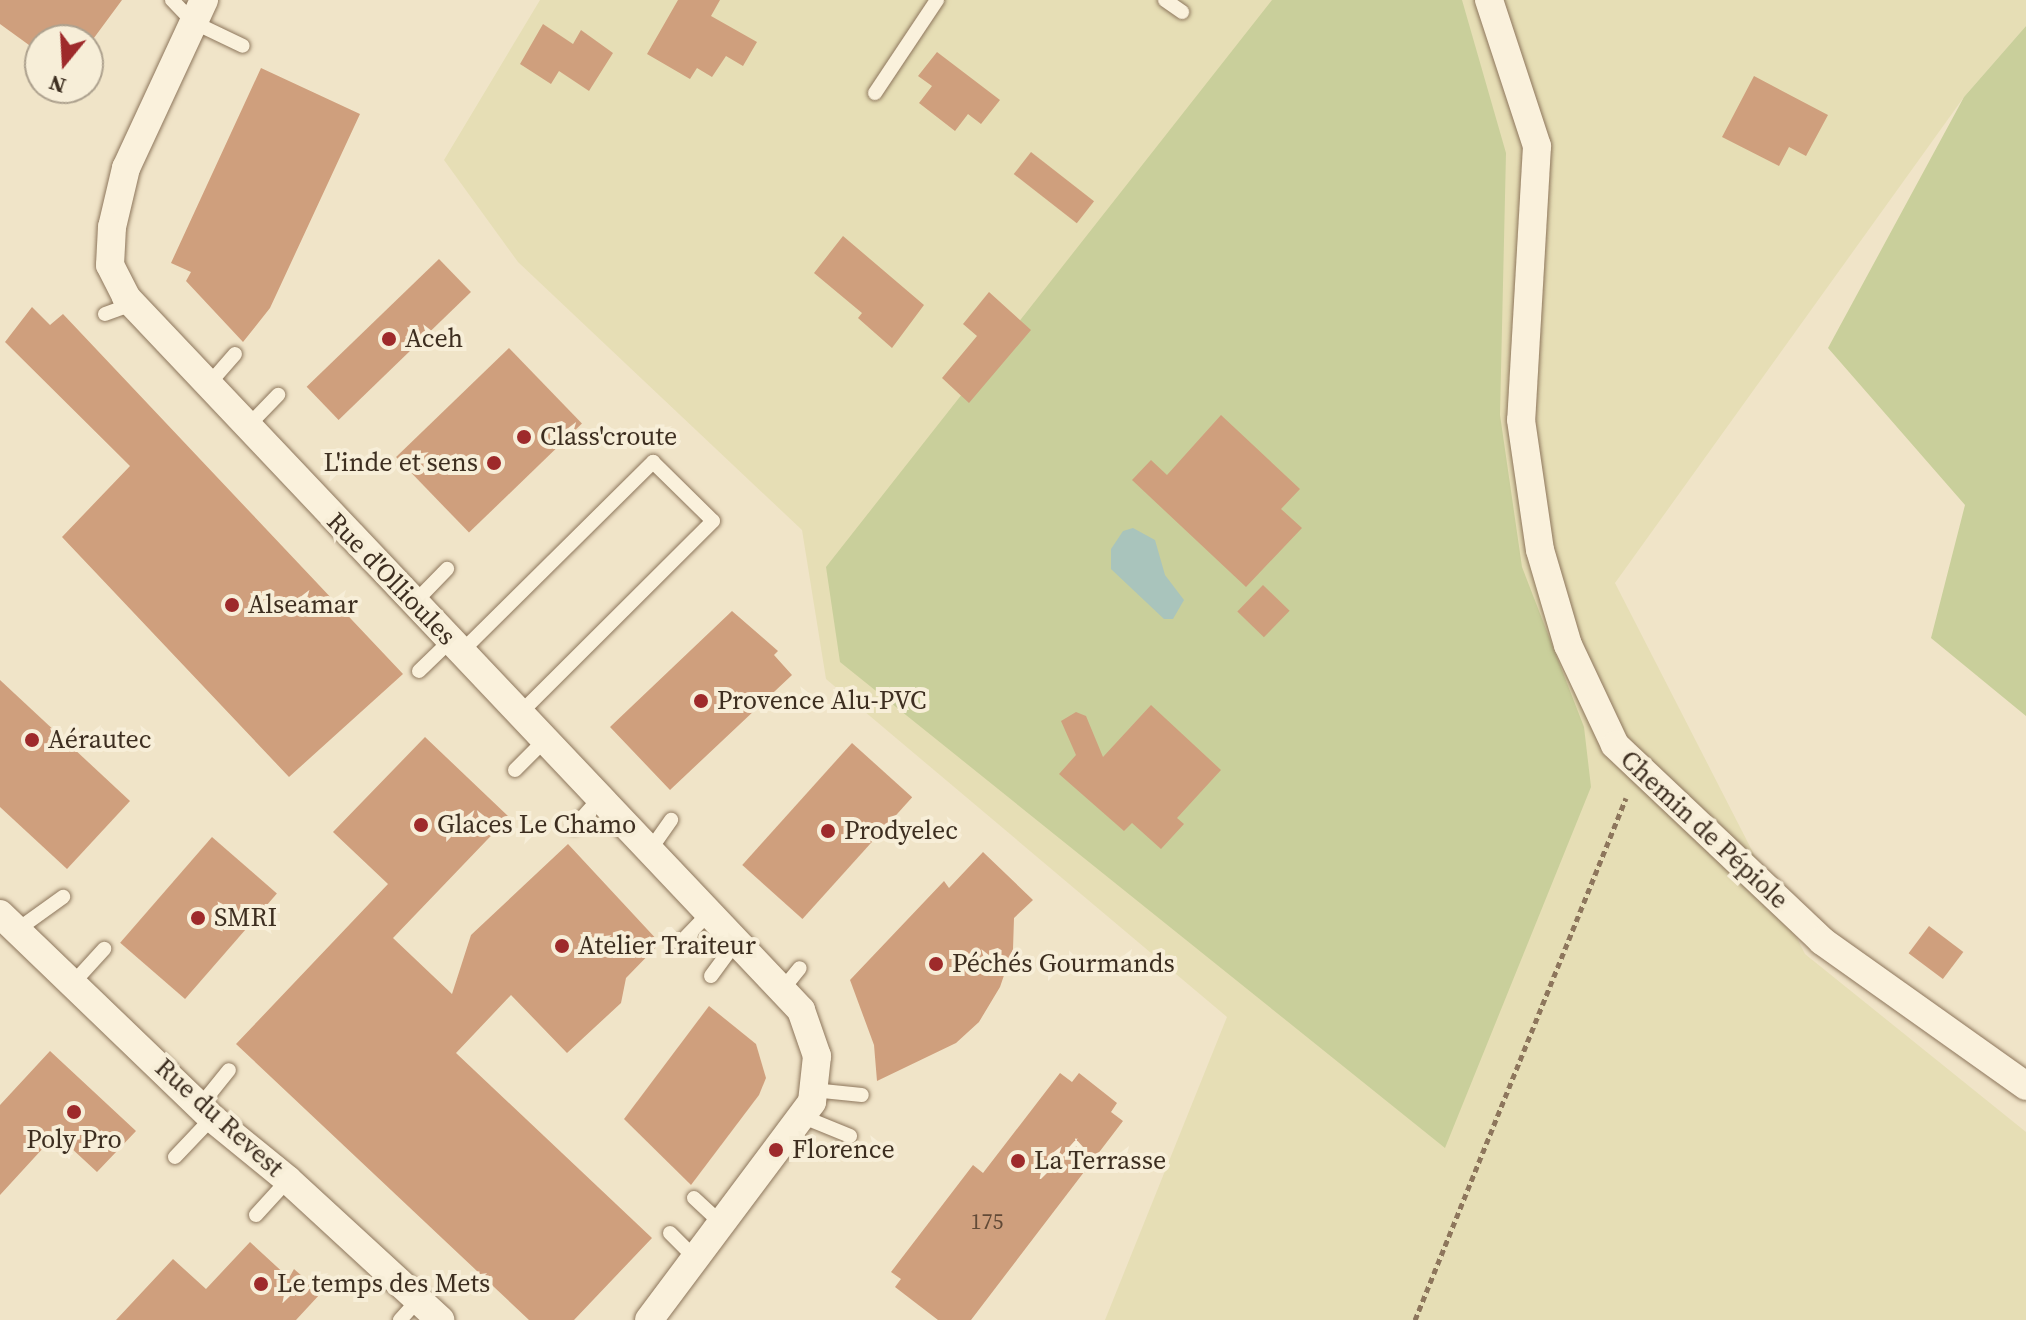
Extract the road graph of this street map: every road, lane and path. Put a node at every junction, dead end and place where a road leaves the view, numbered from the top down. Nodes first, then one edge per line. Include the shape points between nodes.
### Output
1 (172, 0) edge
2 (937, 0) edge
3 (1165, 0) edge
4 (1489, 0) edge
5 (198, 11) edge
6 (1182, 12) dead end
7 (243, 46) dead end
8 (875, 93) dead end
9 (133, 304) junction
10 (105, 314) dead end
11 (235, 354) dead end
12 (208, 385) junction
13 (278, 395) dead end
14 (247, 427) junction
15 (447, 569) dead end
16 (413, 605) junction
17 (455, 647) junction
18 (419, 671) dead end
19 (520, 713) junction
20 (545, 740) junction
21 (1639, 767) junction
22 (515, 770) dead end
23 (600, 798) junction
24 (671, 820) dead end
25 (574, 827) dead end
26 (650, 850) junction
27 (63, 897) dead end
28 (709, 913) junction
29 (9, 922) edge
30 (736, 942) junction
31 (680, 943) dead end
32 (104, 949) dead end
33 (800, 968) dead end
34 (711, 976) dead end
35 (74, 982) junction
36 (782, 990) junction
37 (229, 1070) dead end
38 (2026, 1086) edge
39 (813, 1090) junction
40 (862, 1095) dead end
41 (206, 1112) junction
42 (801, 1116) junction
43 (850, 1136) dead end
44 (175, 1157) dead end
45 (288, 1180) junction
46 (694, 1198) dead end
47 (256, 1215) dead end
48 (721, 1223) junction
49 (670, 1233) dead end
50 (695, 1258) junction
51 (409, 1310) edge
52 (440, 1320) edge
53 (649, 1320) edge
54 (1415, 1320) edge

1 - 5 lane
2 - 8 lane
3 - 6 lane
4 - 21 street, Chemin de Pépiole via 1537,146 1521,420 1540,550 1568,645 1615,745
5 - 7 lane
5 - 9 street, Rue d'Ollioules via 126,168 112,227 110,265
9 - 10 lane
9 - 12 street, Rue d'Ollioules
11 - 12 lane
12 - 14 street, Rue d'Ollioules
13 - 14 lane
14 - 16 street, Rue d'Ollioules
15 - 16 lane
16 - 17 street, Rue d'Ollioules
17 - 18 lane
17 - 19 street, Rue d'Ollioules
17 - 19 lane via 653,462 713,521
19 - 20 street, Rue d'Ollioules
20 - 22 lane
20 - 23 street, Rue d'Ollioules
21 - 38 street, Chemin de Pépiole via 1822,941
21 - 54 path
23 - 25 lane
23 - 26 street, Rue d'Ollioules
24 - 26 lane
26 - 28 street, Rue d'Ollioules
27 - 29 lane
28 - 30 street, Rue d'Ollioules
28 - 31 lane
29 - 35 street, Rue du Revest
30 - 34 lane
30 - 36 street, Rue d'Ollioules
32 - 35 lane
33 - 36 lane
35 - 41 street, Rue du Revest
36 - 39 street, Rue d'Ollioules via 801,1010 817,1056
37 - 41 lane
39 - 40 lane
39 - 42 street, Rue d'Ollioules
41 - 44 lane
41 - 45 street, Rue du Revest
42 - 43 lane
42 - 48 street
45 - 47 lane
45 - 51 street, Rue du Revest
46 - 48 lane
48 - 50 street
49 - 50 lane
50 - 53 street
51 - 52 street, Rue du Revest

